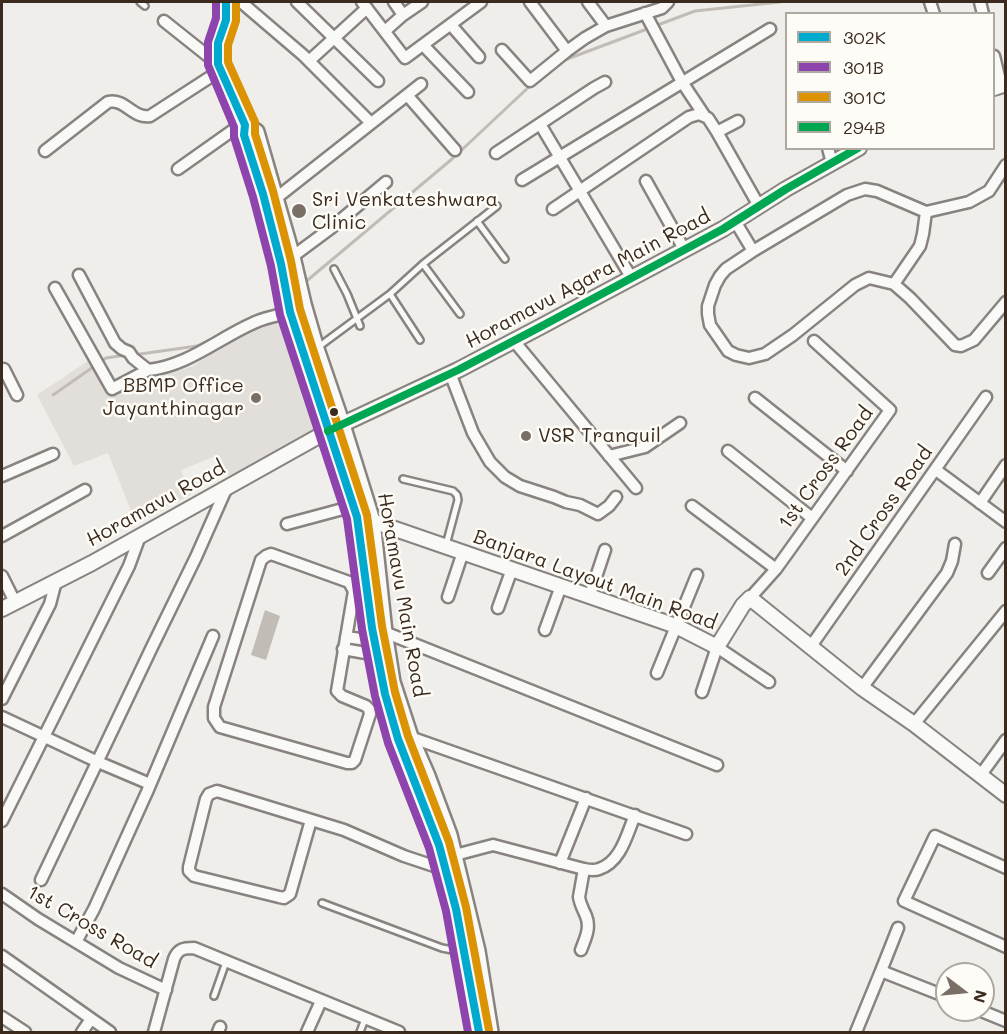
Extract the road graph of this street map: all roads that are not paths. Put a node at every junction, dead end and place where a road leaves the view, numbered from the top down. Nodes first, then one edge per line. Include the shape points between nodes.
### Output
1 (140, 2) edge
2 (226, 2) edge
3 (241, 2) edge
4 (297, 2) edge
5 (394, 2) edge
6 (422, 2) edge
7 (481, 2) edge
8 (530, 2) edge
9 (588, 2) edge
10 (668, 2) edge
11 (364, 5) edge
12 (145, 6) dead end
13 (403, 15) junction
14 (164, 21) dead end
15 (650, 22) junction
16 (451, 25) junction
17 (606, 26) junction
18 (770, 29) dead end
19 (385, 31) junction
20 (333, 38) junction
21 (423, 45) junction
22 (502, 50) dead end
23 (567, 51) junction
24 (479, 57) dead end
25 (309, 61) junction
26 (995, 65) edge
27 (220, 67) junction
28 (378, 81) dead end
29 (605, 82) dead end
30 (682, 82) junction
31 (421, 84) dead end
32 (1000, 86) edge
33 (468, 92) dead end
34 (407, 96) junction
35 (704, 115) junction
36 (738, 121) dead end
37 (371, 123) junction
38 (244, 124) junction
39 (540, 124) junction
40 (717, 132) junction
41 (456, 150) dead end
42 (829, 150) edge
43 (855, 150) edge
44 (45, 151) dead end
45 (496, 153) dead end
46 (560, 158) junction
47 (832, 163) junction
48 (1005, 165) edge
49 (178, 169) dead end
50 (522, 180) dead end
51 (646, 181) dead end
52 (386, 182) dead end
53 (580, 191) junction
54 (275, 199) junction
55 (497, 206) dead end
56 (759, 206) junction
57 (553, 209) dead end
58 (926, 212) junction
59 (477, 221) junction
60 (735, 221) junction
61 (684, 249) junction
62 (753, 251) junction
63 (292, 257) junction
64 (505, 259) dead end
65 (423, 264) junction
66 (334, 269) dead end
67 (79, 275) dead end
68 (631, 277) junction
69 (291, 280) junction
70 (894, 284) junction
71 (55, 288) dead end
72 (390, 294) junction
73 (1005, 302) edge
74 (293, 305) junction
75 (460, 314) dead end
76 (358, 318) junction
77 (360, 326) dead end
78 (420, 340) dead end
79 (514, 341) junction
80 (814, 342) dead end
81 (316, 348) junction
82 (2, 368) edge
83 (148, 370) junction
84 (450, 374) junction
85 (17, 395) dead end
86 (986, 397) dead end
87 (755, 398) dead end
88 (680, 423) dead end
89 (335, 428) junction
90 (728, 451) dead end
91 (53, 454) dead end
92 (609, 456) junction
93 (1005, 465) edge
94 (936, 470) junction
95 (847, 471) junction
96 (2, 476) edge
97 (403, 479) dead end
98 (227, 487) junction
99 (636, 488) dead end
100 (85, 490) dead end
101 (616, 497) dead end
102 (980, 503) junction
103 (354, 506) junction
104 (692, 506) dead end
105 (812, 518) junction
106 (372, 521) junction
107 (1005, 522) edge
108 (287, 524) dead end
109 (2, 536) edge
110 (140, 536) junction
111 (955, 544) dead end
112 (446, 546) junction
113 (1005, 548) edge
114 (605, 550) dead end
115 (463, 552) junction
116 (512, 569) junction
117 (776, 569) junction
118 (987, 573) dead end
119 (697, 575) dead end
120 (2, 576) edge
121 (56, 581) junction
122 (561, 586) junction
123 (590, 596) junction
124 (448, 597) dead end
125 (750, 598) junction
126 (15, 602) junction
127 (498, 608) dead end
128 (2, 609) edge
129 (1005, 611) edge
130 (676, 626) junction
131 (545, 630) dead end
132 (213, 636) dead end
133 (346, 636) junction
134 (379, 643) junction
135 (811, 646) junction
136 (717, 647) junction
137 (343, 649) junction
138 (657, 673) dead end
139 (769, 682) dead end
140 (862, 688) junction
141 (702, 692) dead end
142 (2, 699) edge
143 (2, 717) edge
144 (914, 724) junction
145 (43, 737) junction
146 (404, 737) junction
147 (1005, 740) edge
148 (98, 762) junction
149 (717, 765) dead end
150 (980, 776) junction
151 (150, 784) junction
152 (1005, 795) edge
153 (586, 798) junction
154 (635, 815) junction
155 (2, 820) edge
156 (311, 820) junction
157 (686, 834) dead end
158 (455, 855) junction
159 (560, 863) junction
160 (445, 868) junction
161 (1005, 868) edge
162 (584, 869) junction
163 (41, 880) dead end
164 (2, 894) edge
165 (322, 903) dead end
166 (898, 928) dead end
167 (76, 942) junction
168 (1005, 947) edge
169 (581, 950) dead end
170 (465, 952) junction
171 (2, 956) edge
172 (226, 962) junction
173 (881, 971) junction
174 (166, 990) junction
175 (935, 992) edge
176 (214, 996) dead end
177 (321, 1000) junction
178 (2, 1017) edge
179 (91, 1019) junction
180 (365, 1019) junction
181 (25, 1032) edge
182 (82, 1032) edge
183 (110, 1032) edge
184 (154, 1032) edge
185 (307, 1032) edge
186 (360, 1032) edge
187 (399, 1032) edge
188 (479, 1032) edge
189 (490, 1032) edge
190 (856, 1032) edge

1 - 12 lane
2 - 27 main road via 226,20 218,43
3 - 25 street
4 - 20 street
5 - 13 street
6 - 13 street
7 - 16 street
8 - 23 street
9 - 17 street
10 - 15 street
11 - 19 street
11 - 20 street
13 - 19 street
14 - 27 street
15 - 17 street
15 - 30 street
16 - 21 street
16 - 24 street
17 - 23 street
18 - 30 street
19 - 21 street via 405,58
20 - 25 street
20 - 28 street
21 - 33 street
22 - 23 street via 530,81
25 - 37 street
26 - 32 street
27 - 38 main road
27 - 44 street via 150,116 136,114 120,102 108,102
29 - 39 street
30 - 35 street
30 - 46 street
31 - 34 street
34 - 37 street
34 - 41 street
35 - 40 street
35 - 53 street via 690,117
36 - 40 street
37 - 54 street
38 - 49 street
38 - 54 main road via 256,132
38 - 69 main road via 244,135
39 - 45 street
39 - 46 street
40 - 56 street
42 - 47 street
43 - 47 street, Horamavu Agara Main Road
46 - 50 street
46 - 53 street
47 - 56 street, Horamavu Agara Main Road
48 - 58 street via 989,191 969,202
51 - 61 street
52 - 63 street
53 - 57 street
53 - 68 street
54 - 63 main road
55 - 59 lane
56 - 60 street, Horamavu Agara Main Road
58 - 62 street via 865,189 847,195
58 - 70 street via 920,246
59 - 64 lane
59 - 65 lane
60 - 61 street, Horamavu Agara Main Road
60 - 62 street
61 - 68 street, Horamavu Agara Main Road
62 - 70 street via 720,276 708,306 710,325 728,351 736,355 749,358 765,354 869,278
63 - 69 main road
65 - 72 lane
65 - 75 lane
66 - 76 lane
67 - 83 street via 115,343
68 - 79 street, Horamavu Agara Main Road
69 - 74 main road
70 - 73 street via 955,345 961,346 974,340
71 - 83 street via 112,388
72 - 76 lane
72 - 78 lane
74 - 81 main road, Horamavu Main Road
74 - 83 street via 180,361
74 - 89 main road, Horamavu Main Road
76 - 77 lane
76 - 81 lane
79 - 84 street, Horamavu Agara Main Road
79 - 92 street
80 - 95 street, 1st Cross Road via 890,410
81 - 89 main road, Horamavu Main Road
82 - 85 street
84 - 89 street, Horamavu Agara Main Road
84 - 101 street via 473,433 490,462 505,477 598,514
86 - 94 street, 2nd Cross Road
87 - 95 street
88 - 92 street via 645,447
89 - 98 street, Horamavu Road
89 - 103 main road, Horamavu Main Road
89 - 106 main road, Horamavu Main Road
90 - 105 street
91 - 96 street
92 - 99 street
93 - 102 street
94 - 102 street
94 - 135 street, 2nd Cross Road
95 - 105 street, 1st Cross Road
97 - 112 lane via 457,495
98 - 110 street, Horamavu Road
98 - 148 street
100 - 109 street
102 - 107 street
103 - 108 street
103 - 134 main road, Horamavu Main Road via 372,628
104 - 117 street
105 - 117 street, 1st Cross Road
106 - 112 street, Banjara Layout Main Road
106 - 134 main road, Horamavu Main Road
110 - 121 street, Horamavu Road
110 - 145 street via 129,566
111 - 140 street via 947,573
112 - 115 street, Banjara Layout Main Road
113 - 118 street
114 - 123 street
115 - 116 street, Banjara Layout Main Road
115 - 124 street
116 - 122 street, Banjara Layout Main Road
116 - 127 street
117 - 125 street, 1st Cross Road
119 - 130 street
120 - 126 street
121 - 126 street, Horamavu Road
121 - 142 street via 50,604
122 - 123 street, Banjara Layout Main Road
122 - 131 street
123 - 130 street, Banjara Layout Main Road
125 - 135 street
125 - 136 street, Banjara Layout Main Road
126 - 128 street, Horamavu Road
129 - 144 street
130 - 136 street, Banjara Layout Main Road
130 - 138 street
132 - 151 street
133 - 134 street
133 - 137 street
133 - 137 street via 354,591 350,582 272,554 266,556 261,560 214,707 214,718 220,727 352,763 370,714 366,706 337,691
134 - 137 street
134 - 146 main road, Horamavu Main Road
134 - 146 main road, Horamavu Main Road via 385,694
134 - 149 street
135 - 140 street
136 - 139 street
136 - 141 street
140 - 144 street
143 - 145 street
144 - 150 street
145 - 148 street
145 - 155 street
146 - 153 street
146 - 158 main road, Horamavu Main Road via 439,806
146 - 160 main road, Horamavu Main Road
147 - 150 street
148 - 151 street
148 - 163 street
150 - 152 street
151 - 167 street
153 - 154 street
153 - 159 street
154 - 157 street
154 - 162 street via 615,858 600,869
156 - 156 street via 288,896 194,876 189,871 206,798 213,792
156 - 160 street
158 - 159 street via 494,845
158 - 160 street
158 - 189 main road, Horamavu Main Road
159 - 162 street
160 - 170 main road, Horamavu Main Road
161 - 168 street via 935,836 904,901
162 - 169 street via 579,902 588,930
164 - 167 street, 1st Cross Road
165 - 170 lane via 442,948
166 - 173 street
167 - 174 street, 1st Cross Road
170 - 188 main road, Horamavu Main Road
171 - 179 street
172 - 174 street via 194,948 181,949 176,953
172 - 176 lane
172 - 177 street
173 - 175 street
173 - 190 street
174 - 184 street
177 - 180 street
177 - 185 street
178 - 181 street
179 - 182 street
179 - 183 street
180 - 186 lane
180 - 187 street

